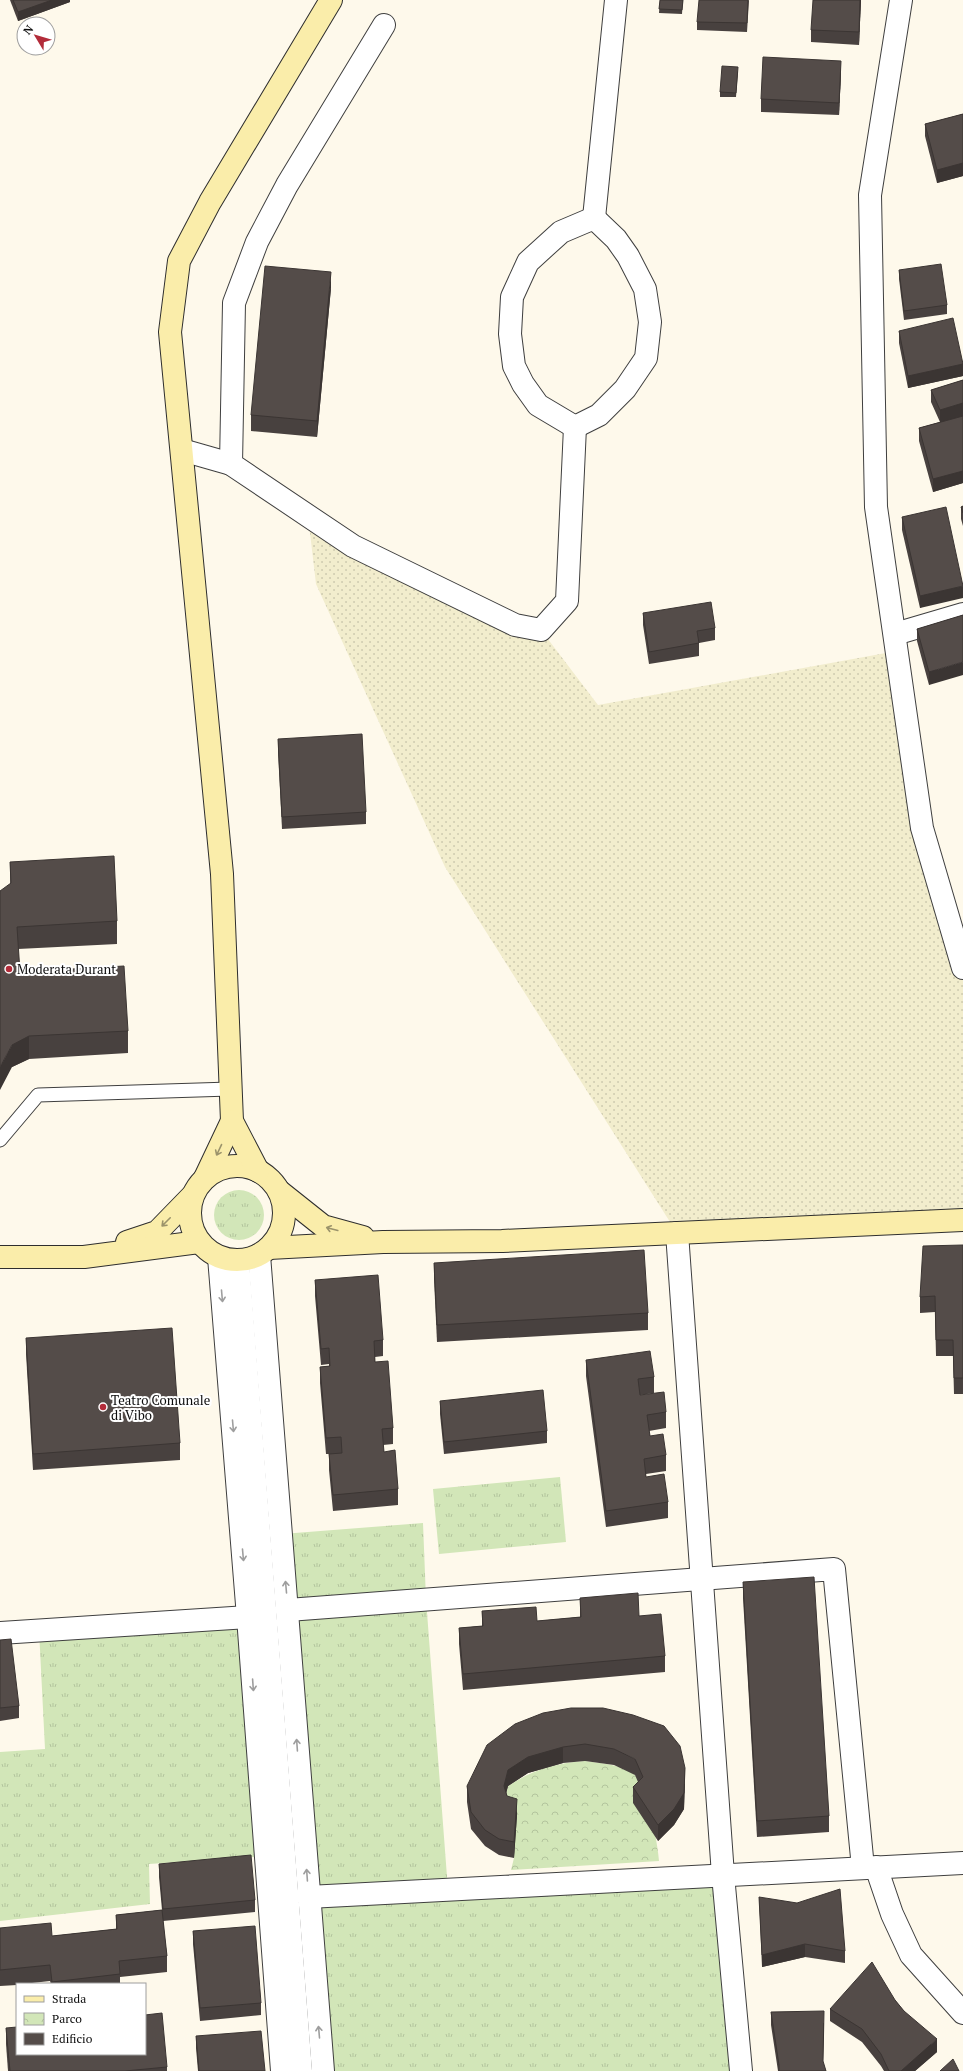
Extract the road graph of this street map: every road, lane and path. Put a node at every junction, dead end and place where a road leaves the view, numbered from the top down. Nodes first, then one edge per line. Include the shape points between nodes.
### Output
1 (331, 0) edge
2 (616, 0) edge
3 (901, 0) edge
4 (384, 25) dead end
5 (594, 218) junction
6 (575, 427) junction
7 (182, 450) junction
8 (231, 464) junction
9 (963, 614) edge
10 (895, 634) junction
11 (963, 968) edge
12 (230, 1089) junction
13 (232, 1121) junction
14 (0, 1140) edge
15 (258, 1171) junction
16 (199, 1186) junction
17 (279, 1191) junction
18 (963, 1220) edge
19 (677, 1233) junction
20 (199, 1242) junction
21 (383, 1242) junction
22 (264, 1252) junction
23 (0, 1257) edge
24 (84, 1257) junction
25 (228, 1259) junction
26 (702, 1578) junction
27 (288, 1610) junction
28 (248, 1617) junction
29 (0, 1633) edge
30 (963, 1863) edge
31 (870, 1868) junction
32 (723, 1875) junction
33 (308, 1898) junction
34 (963, 2013) edge
35 (282, 2071) edge
36 (301, 2071) edge
37 (323, 2071) edge
38 (740, 2071) edge

1 - 7 main road via 210,202 179,261 170,332
2 - 5 street
3 - 10 street via 870,195 876,507
4 - 8 street via 287,185 257,242 234,302
5 - 6 street via 616,239 628,256 645,289 650,322 646,358 625,389 599,415
5 - 6 street via 562,232 528,262 512,297 510,334 514,366 538,405
6 - 8 street via 567,601 541,630 515,625 352,546
7 - 8 street
7 - 12 main road via 222,874
9 - 10 street
10 - 11 street via 922,828
12 - 13 main road
12 - 14 lane via 38,1095
13 - 15 main road
13 -> 16 main road
15 - 16 main road via 231,1166 217,1170
15 - 17 main road via 270,1179
16 - 20 main road via 191,1204 190,1219
16 -> 24 main road via 157,1232
21 -> 17 main road via 323,1226
17 - 22 main road via 284,1206 284,1221 279,1236
18 - 19 main road
19 - 21 main road via 502,1241
19 - 26 street
20 - 24 main road
20 - 25 main road
21 - 22 main road
22 - 25 main road
27 -> 22 street
23 - 24 main road
25 -> 28 street
25 - 36 street
26 - 27 street
26 - 31 street via 834,1569
26 - 32 street
33 -> 27 street
28 - 29 street
28 -> 35 street
30 - 31 street
31 - 32 street
31 - 34 street via 911,1955
32 - 33 street
32 - 38 street
37 -> 33 street

